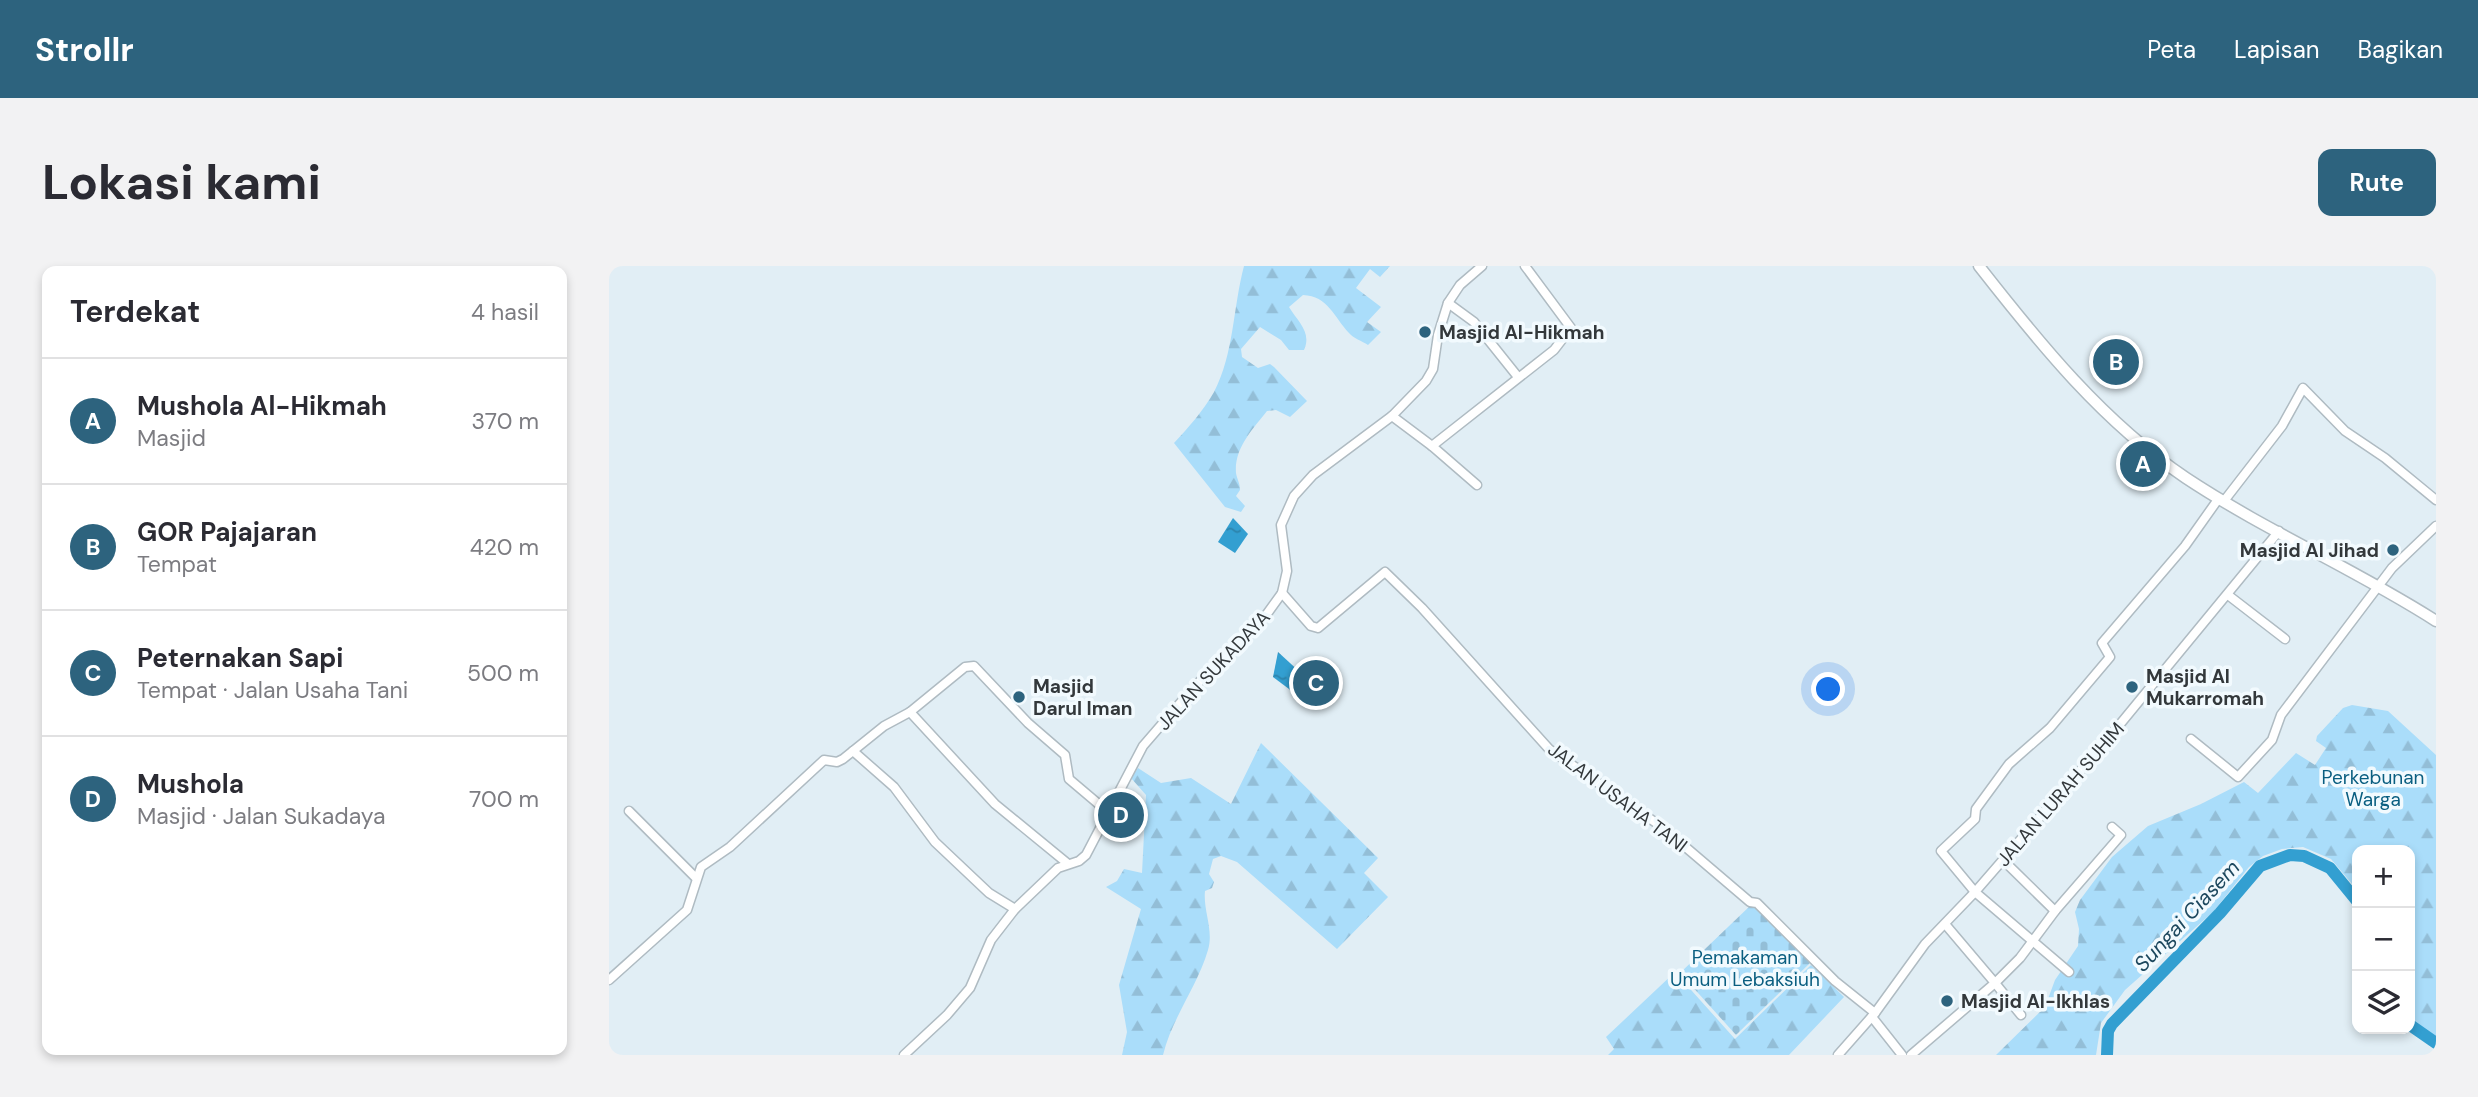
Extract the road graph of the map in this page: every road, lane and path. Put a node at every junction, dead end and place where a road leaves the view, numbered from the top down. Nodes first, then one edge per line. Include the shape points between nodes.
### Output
1 (1482, 266) edge
2 (1525, 266) edge
3 (1979, 266) edge
4 (1448, 303) junction
5 (1518, 377) junction
6 (1392, 416) junction
7 (1432, 446) junction
8 (1477, 485) dead end
9 (2222, 499) junction
10 (2436, 500) edge
11 (2436, 526) edge
12 (2279, 531) junction
13 (2379, 586) junction
14 (1282, 593) junction
15 (2228, 595) junction
16 (2436, 621) edge
17 (2285, 639) dead end
18 (910, 712) junction
19 (2191, 739) dead end
20 (853, 751) junction
21 (629, 811) dead end
22 (1108, 811) junction
23 (2112, 827) dead end
24 (2004, 859) junction
25 (1067, 863) junction
26 (695, 877) junction
27 (1975, 892) junction
28 (1014, 909) junction
29 (2055, 911) junction
30 (1945, 923) junction
31 (2033, 942) junction
32 (2069, 972) dead end
33 (609, 980) edge
34 (1995, 983) junction
35 (1873, 1015) junction
36 (2021, 1015) dead end
37 (904, 1055) edge
38 (1838, 1055) edge
39 (1902, 1055) edge
40 (1911, 1055) edge

1 - 4 street, JALAN SUKADAYA
2 - 5 street via 1571,328 1554,350
3 - 9 main road via 2091,398 2162,460
4 - 5 street via 1474,322
4 - 6 street, JALAN SUKADAYA via 1430,374
5 - 7 street
6 - 7 street
6 - 14 street, JALAN SUKADAYA via 1313,475 1294,496 1281,525 1287,571
7 - 8 street
9 - 10 street via 2282,426 2302,388 2345,431
9 - 12 main road
9 - 27 street via 2102,643 2110,657 2050,728 2009,764 1976,809 1975,819 1941,851
11 - 13 street via 2396,563
12 - 13 main road
12 - 15 street, JALAN LURAH SUHIM
13 - 16 main road
13 - 19 street via 2281,715 2272,740 2238,778
14 - 22 street, JALAN SUKADAYA via 1261,622 1150,734
14 - 35 street, JALAN USAHA TANI via 1318,628 1386,573 1549,749 1662,827 1750,902 1757,903
15 - 17 street
15 - 24 street, JALAN LURAH SUHIM
18 - 20 street
18 - 22 street via 965,667 974,666 1067,758 1069,779
18 - 25 street via 995,804
20 - 26 street via 837,762 824,760
20 - 28 street via 894,787 943,850 989,893
21 - 26 street
22 - 25 street, JALAN SUKADAYA via 1086,855
23 - 29 street via 2121,835
24 - 27 street, JALAN LURAH SUHIM
24 - 29 street
25 - 28 street, JALAN SUKADAYA
26 - 33 street via 687,910
27 - 30 street, JALAN LURAH SUHIM
27 - 31 street
28 - 37 street, JALAN SUKADAYA via 991,940 970,988
29 - 31 street
30 - 34 street
30 - 35 street, JALAN LURAH SUHIM
31 - 32 street
31 - 34 street
34 - 36 street
34 - 40 street
35 - 38 street, JALAN LURAH SUHIM
35 - 39 street, JALAN USAHA TANI

